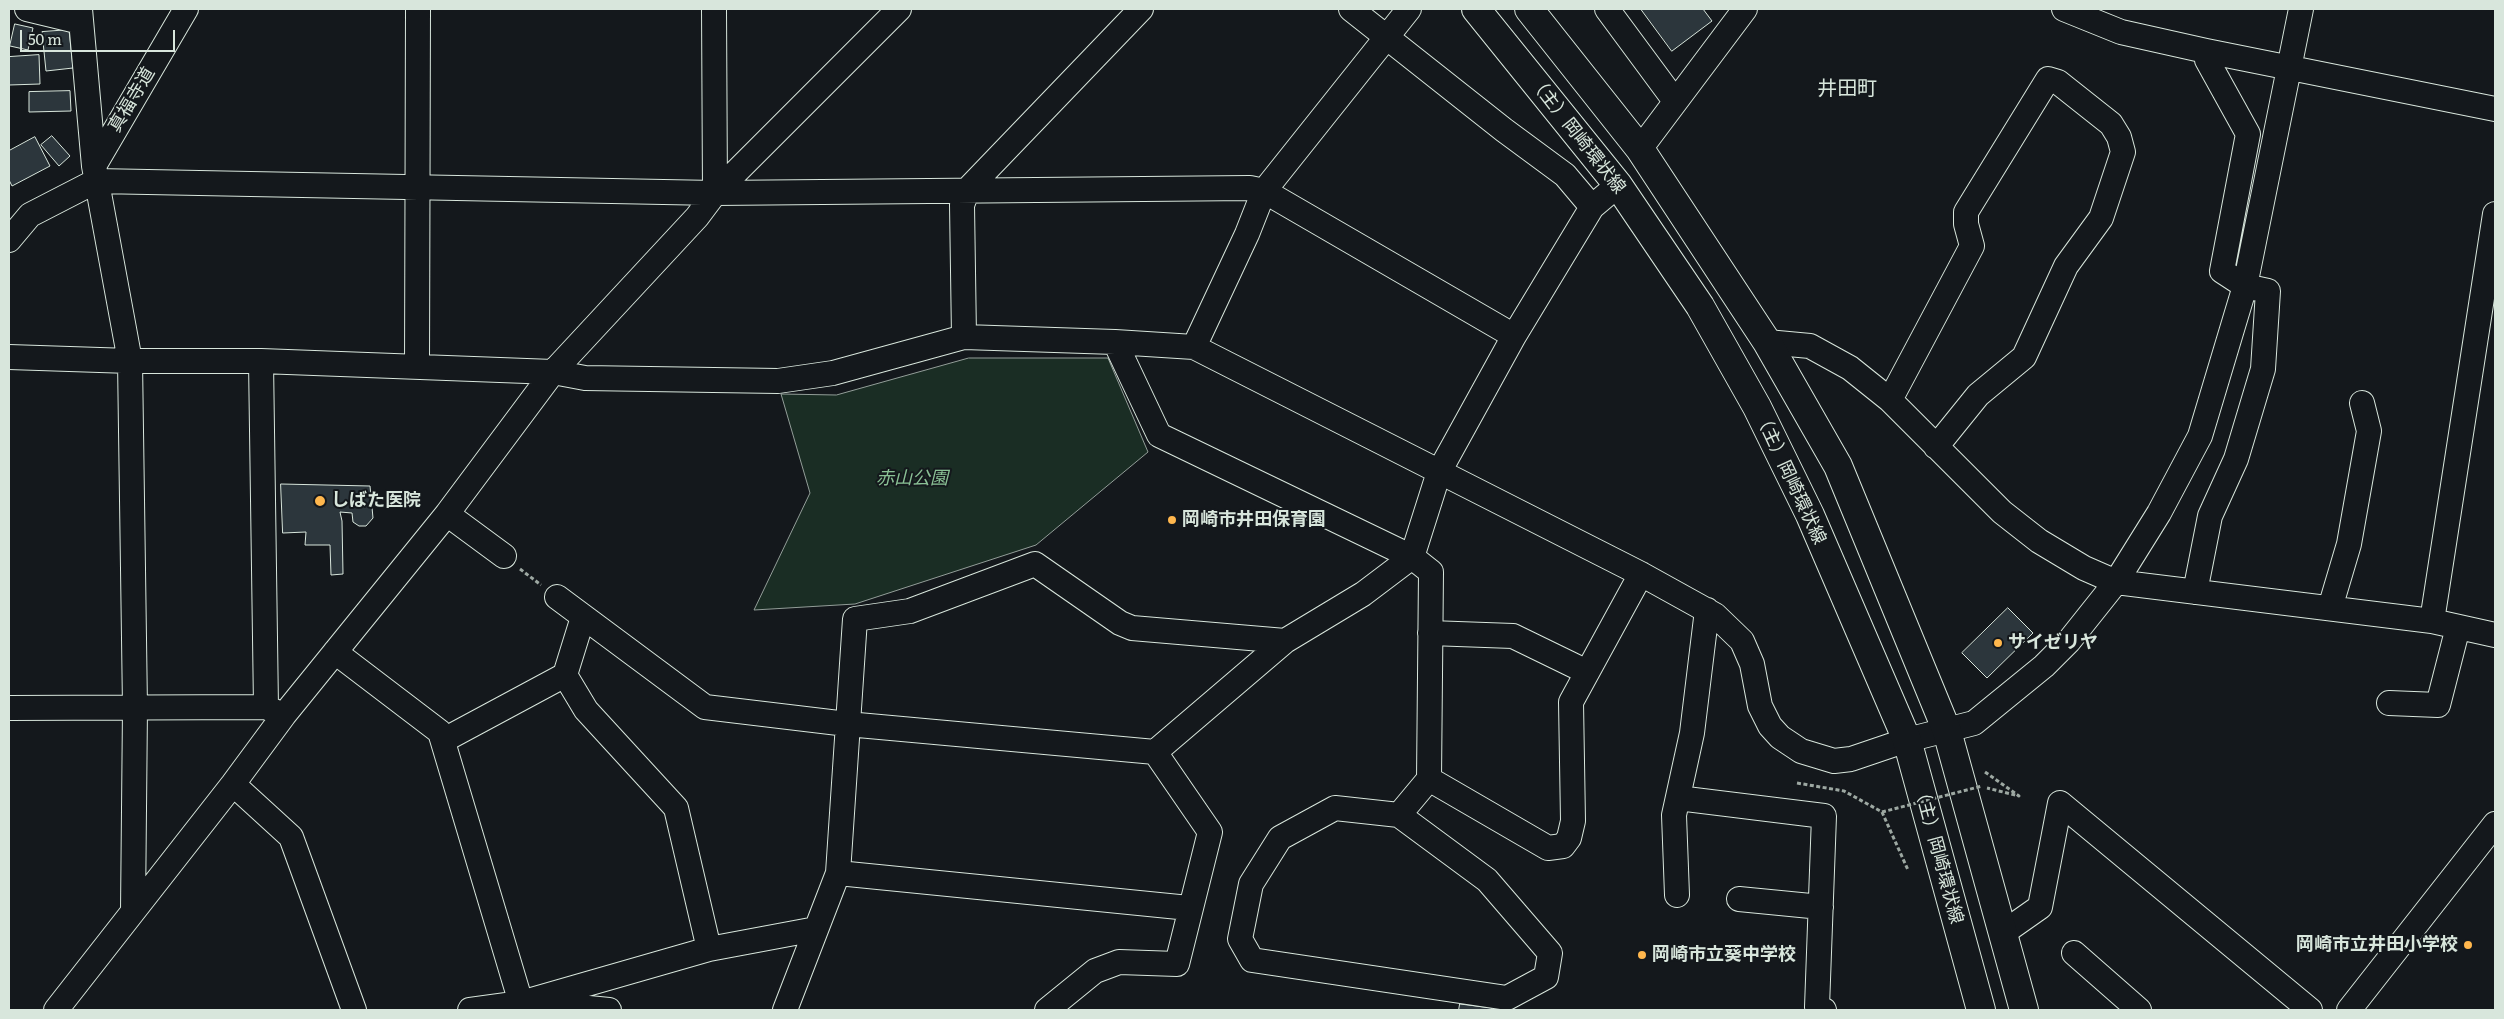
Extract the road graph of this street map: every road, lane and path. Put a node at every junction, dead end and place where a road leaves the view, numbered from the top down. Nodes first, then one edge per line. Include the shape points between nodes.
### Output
1 (26, 9) edge
2 (186, 9) edge
3 (418, 9) edge
4 (714, 9) edge
5 (1141, 9) edge
6 (1351, 9) edge
7 (1409, 9) edge
8 (1476, 9) edge
9 (1529, 9) edge
10 (1607, 9) edge
11 (1745, 9) edge
12 (2064, 9) edge
13 (2301, 9) edge
14 (894, 10) edge
15 (80, 15) edge
16 (1388, 37) junction
17 (2206, 51) junction
18 (2288, 67) junction
19 (1674, 101) junction
20 (2495, 109) edge
21 (1640, 149) junction
22 (95, 173) junction
23 (1618, 185) junction
24 (418, 188) junction
25 (968, 190) junction
26 (1264, 190) junction
27 (715, 193) junction
28 (1592, 207) junction
29 (2495, 214) edge
30 (9, 240) edge
31 (2492, 263) edge
32 (2245, 286) junction
33 (1514, 336) junction
34 (964, 338) junction
35 (1115, 342) junction
36 (1767, 342) junction
37 (1194, 347) junction
38 (9, 357) edge
39 (130, 361) junction
40 (262, 361) junction
41 (416, 367) junction
42 (553, 372) junction
43 (1890, 400) junction
44 (2362, 403) dead end
45 (1936, 447) junction
46 (1439, 472) junction
47 (447, 514) junction
48 (504, 556) joint
49 (1412, 557) junction
50 (1641, 574) junction
51 (2116, 582) junction
52 (2195, 592) junction
53 (557, 597) joint
54 (2330, 608) junction
55 (1707, 610) junction
56 (583, 617) junction
57 (2432, 621) junction
58 (2458, 627) junction
59 (1430, 633) junction
60 (2495, 635) edge
61 (1285, 641) junction
62 (335, 652) junction
63 (1587, 672) junction
64 (565, 675) junction
65 (2389, 703) dead end
66 (9, 708) edge
67 (135, 708) junction
68 (275, 711) junction
69 (847, 724) junction
70 (1947, 731) junction
71 (444, 740) junction
72 (1907, 740) junction
73 (1154, 752) junction
74 (1985, 772) dead end
75 (1429, 779) junction
76 (1797, 783) dead end
77 (233, 784) junction
78 (1678, 798) junction
79 (1882, 812) junction
80 (1399, 815) junction
81 (2495, 824) edge
82 (1908, 870) dead end
83 (838, 873) junction
84 (1678, 895) dead end
85 (1739, 899) dead end
86 (1821, 907) junction
87 (1189, 908) junction
88 (133, 910) junction
89 (816, 929) junction
90 (2003, 934) junction
91 (709, 949) junction
92 (2074, 953) dead end
93 (521, 1002) junction
94 (56, 1010) edge
95 (354, 1010) edge
96 (470, 1010) edge
97 (609, 1010) edge
98 (785, 1010) edge
99 (1047, 1010) edge
100 (1824, 1010) edge
101 (1981, 1010) edge
102 (2024, 1010) edge
103 (2139, 1010) edge
104 (2310, 1010) edge
105 (2349, 1010) edge

1 - 15 street
2 - 22 street, 真福寺道
3 - 24 street
4 - 27 street
5 - 25 street
6 - 16 street
7 - 16 street
8 - 23 main road, （主）岡崎環状線
9 - 21 main road
10 - 19 street
11 - 19 street
12 - 17 street via 2121,32
13 - 18 street
14 - 27 street
15 - 22 street
16 - 26 street
16 - 28 street via 1565,175
17 - 18 street
17 - 32 street via 2207,60 2248,134 2222,271
18 - 20 street
18 - 32 street
19 - 21 street
21 - 36 main road
22 - 24 street
22 - 30 street via 30,215
22 - 39 street
23 - 28 street
23 - 72 main road, （主）岡崎環状線 via 1700,306 1757,407 1810,515
24 - 27 street
24 - 41 street
25 - 26 street
25 - 27 street
25 - 34 street via 962,205
26 - 33 street
26 - 37 street
27 - 42 street via 697,218
28 - 33 street
29 - 31 street
31 - 57 street
32 - 51 street via 2200,436 2159,513
32 - 52 street via 2268,291 2263,369 2236,459 2210,516
33 - 46 street
34 - 35 street
34 - 42 street via 833,373 778,381 585,378
35 - 37 street
35 - 49 street via 1159,435
36 - 43 street via 1810,346 1850,368
36 - 70 main road via 1838,466
37 - 46 street
38 - 39 street
39 - 40 street
39 - 67 street
40 - 41 street
40 - 68 street
41 - 42 street
42 - 47 street
43 - 45 street
43 - 45 street via 1972,246 1966,212 2048,79 2058,82 2111,124 2124,152 2101,218 2066,266 2024,357 1978,395
44 - 54 street via 2369,432 2349,544
45 - 51 street via 2002,512 2039,541 2084,568
46 - 49 street
46 - 50 street
47 - 48 street
47 - 62 street
48 - 53 path
49 - 59 street via 1430,572
49 - 61 street via 1363,594
50 - 55 street
50 - 63 street
51 - 52 street
51 - 70 street via 2069,641 2044,666 1974,723
52 - 54 street
53 - 56 street
54 - 57 street
55 - 72 street via 1742,641 1752,664 1760,706 1770,726 1801,751 1834,761
55 - 78 street via 1692,733
56 - 64 street
56 - 69 street via 705,707
57 - 58 street
58 - 60 street
58 - 65 street via 2438,705
59 - 63 street via 1513,636
59 - 75 street
61 - 69 street via 1132,628 1036,564 910,611 855,619
61 - 73 street
62 - 68 street
62 - 71 street via 440,732
63 - 75 street via 1571,702 1573,821 1569,838 1563,846 1548,848
64 - 71 street
64 - 91 street via 586,710 676,808
66 - 67 street
67 - 68 street
67 - 88 street
68 - 77 street
69 - 73 street
69 - 83 street
70 - 72 street
70 - 90 main road
71 - 93 street
72 - 101 main road, （主）岡崎環状線
73 - 87 street via 1210,832
74 - 79 path, bridge via 2019,796 1982,786
75 - 80 street
76 - 79 path via 1844,791
77 - 88 street
77 - 95 street via 291,837
78 - 84 street via 1674,815
78 - 86 street via 1824,816
79 - 82 path
80 - 80 street via 1335,808 1280,838 1251,884 1240,939 1252,960 1507,998 1546,977 1550,953 1487,880
81 - 105 street
83 - 87 street
83 - 89 street
85 - 86 street
86 - 100 street via 1817,1007
87 - 99 street via 1177,964 1120,962 1095,971
88 - 94 street
89 - 91 street
89 - 98 street
90 - 102 main road
90 - 104 street via 2040,906 2060,803
91 - 93 street
92 - 103 street
93 - 96 street
93 - 97 street

